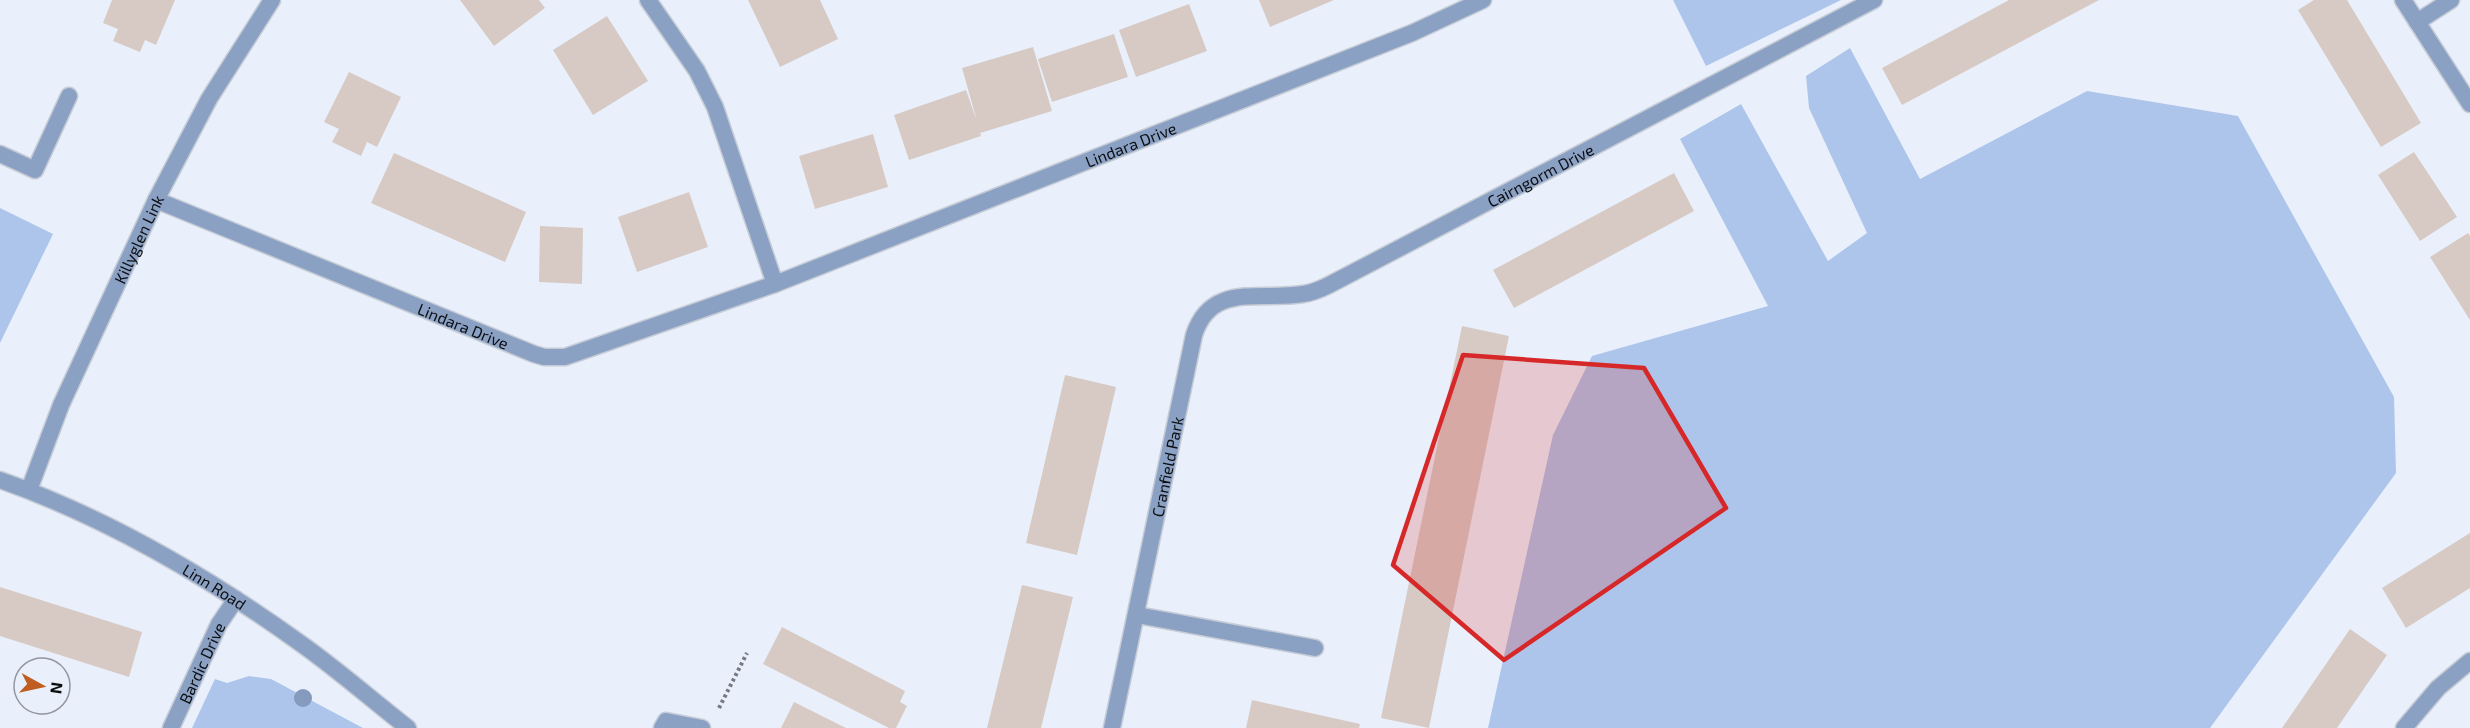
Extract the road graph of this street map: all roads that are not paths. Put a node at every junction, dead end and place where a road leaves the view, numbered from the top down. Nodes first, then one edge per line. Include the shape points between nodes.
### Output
1 (272, 0) edge
2 (648, 0) edge
3 (1484, 0) edge
4 (1874, 0) edge
5 (2403, 0) edge
6 (2451, 0) edge
7 (2417, 22) junction
8 (69, 96) dead end
9 (2470, 104) edge
10 (0, 154) edge
11 (156, 200) junction
12 (775, 284) junction
13 (1199, 320) joint
14 (0, 480) edge
15 (29, 490) junction
16 (236, 599) junction
17 (1137, 615) junction
18 (1315, 648) dead end
19 (2470, 661) edge
20 (708, 725) edge
21 (171, 728) edge
22 (408, 728) edge
23 (662, 728) edge
24 (1112, 728) edge
25 (2404, 728) edge

1 - 11 street, Killyglen Link via 209,99
2 - 12 street via 697,71 715,107
3 - 12 street, Lindara Drive via 1412,33
4 - 13 street, Cairngorm Drive via 1329,285 1304,294 1227,299 1212,306
5 - 7 street
6 - 7 street
7 - 9 street
8 - 10 street via 34,170
11 - 12 street, Lindara Drive via 544,357 572,355
11 - 15 street, Killyglen Link via 61,405
13 - 17 street, Cranfield Park
14 - 15 street, Linn Road
15 - 16 street, Linn Road via 158,552
16 - 21 street, Bardic Drive via 219,624
16 - 22 street, Linn Road via 302,644
17 - 18 street
17 - 24 street, Cranfield Park
19 - 25 street via 2438,688
20 - 23 street via 666,721

